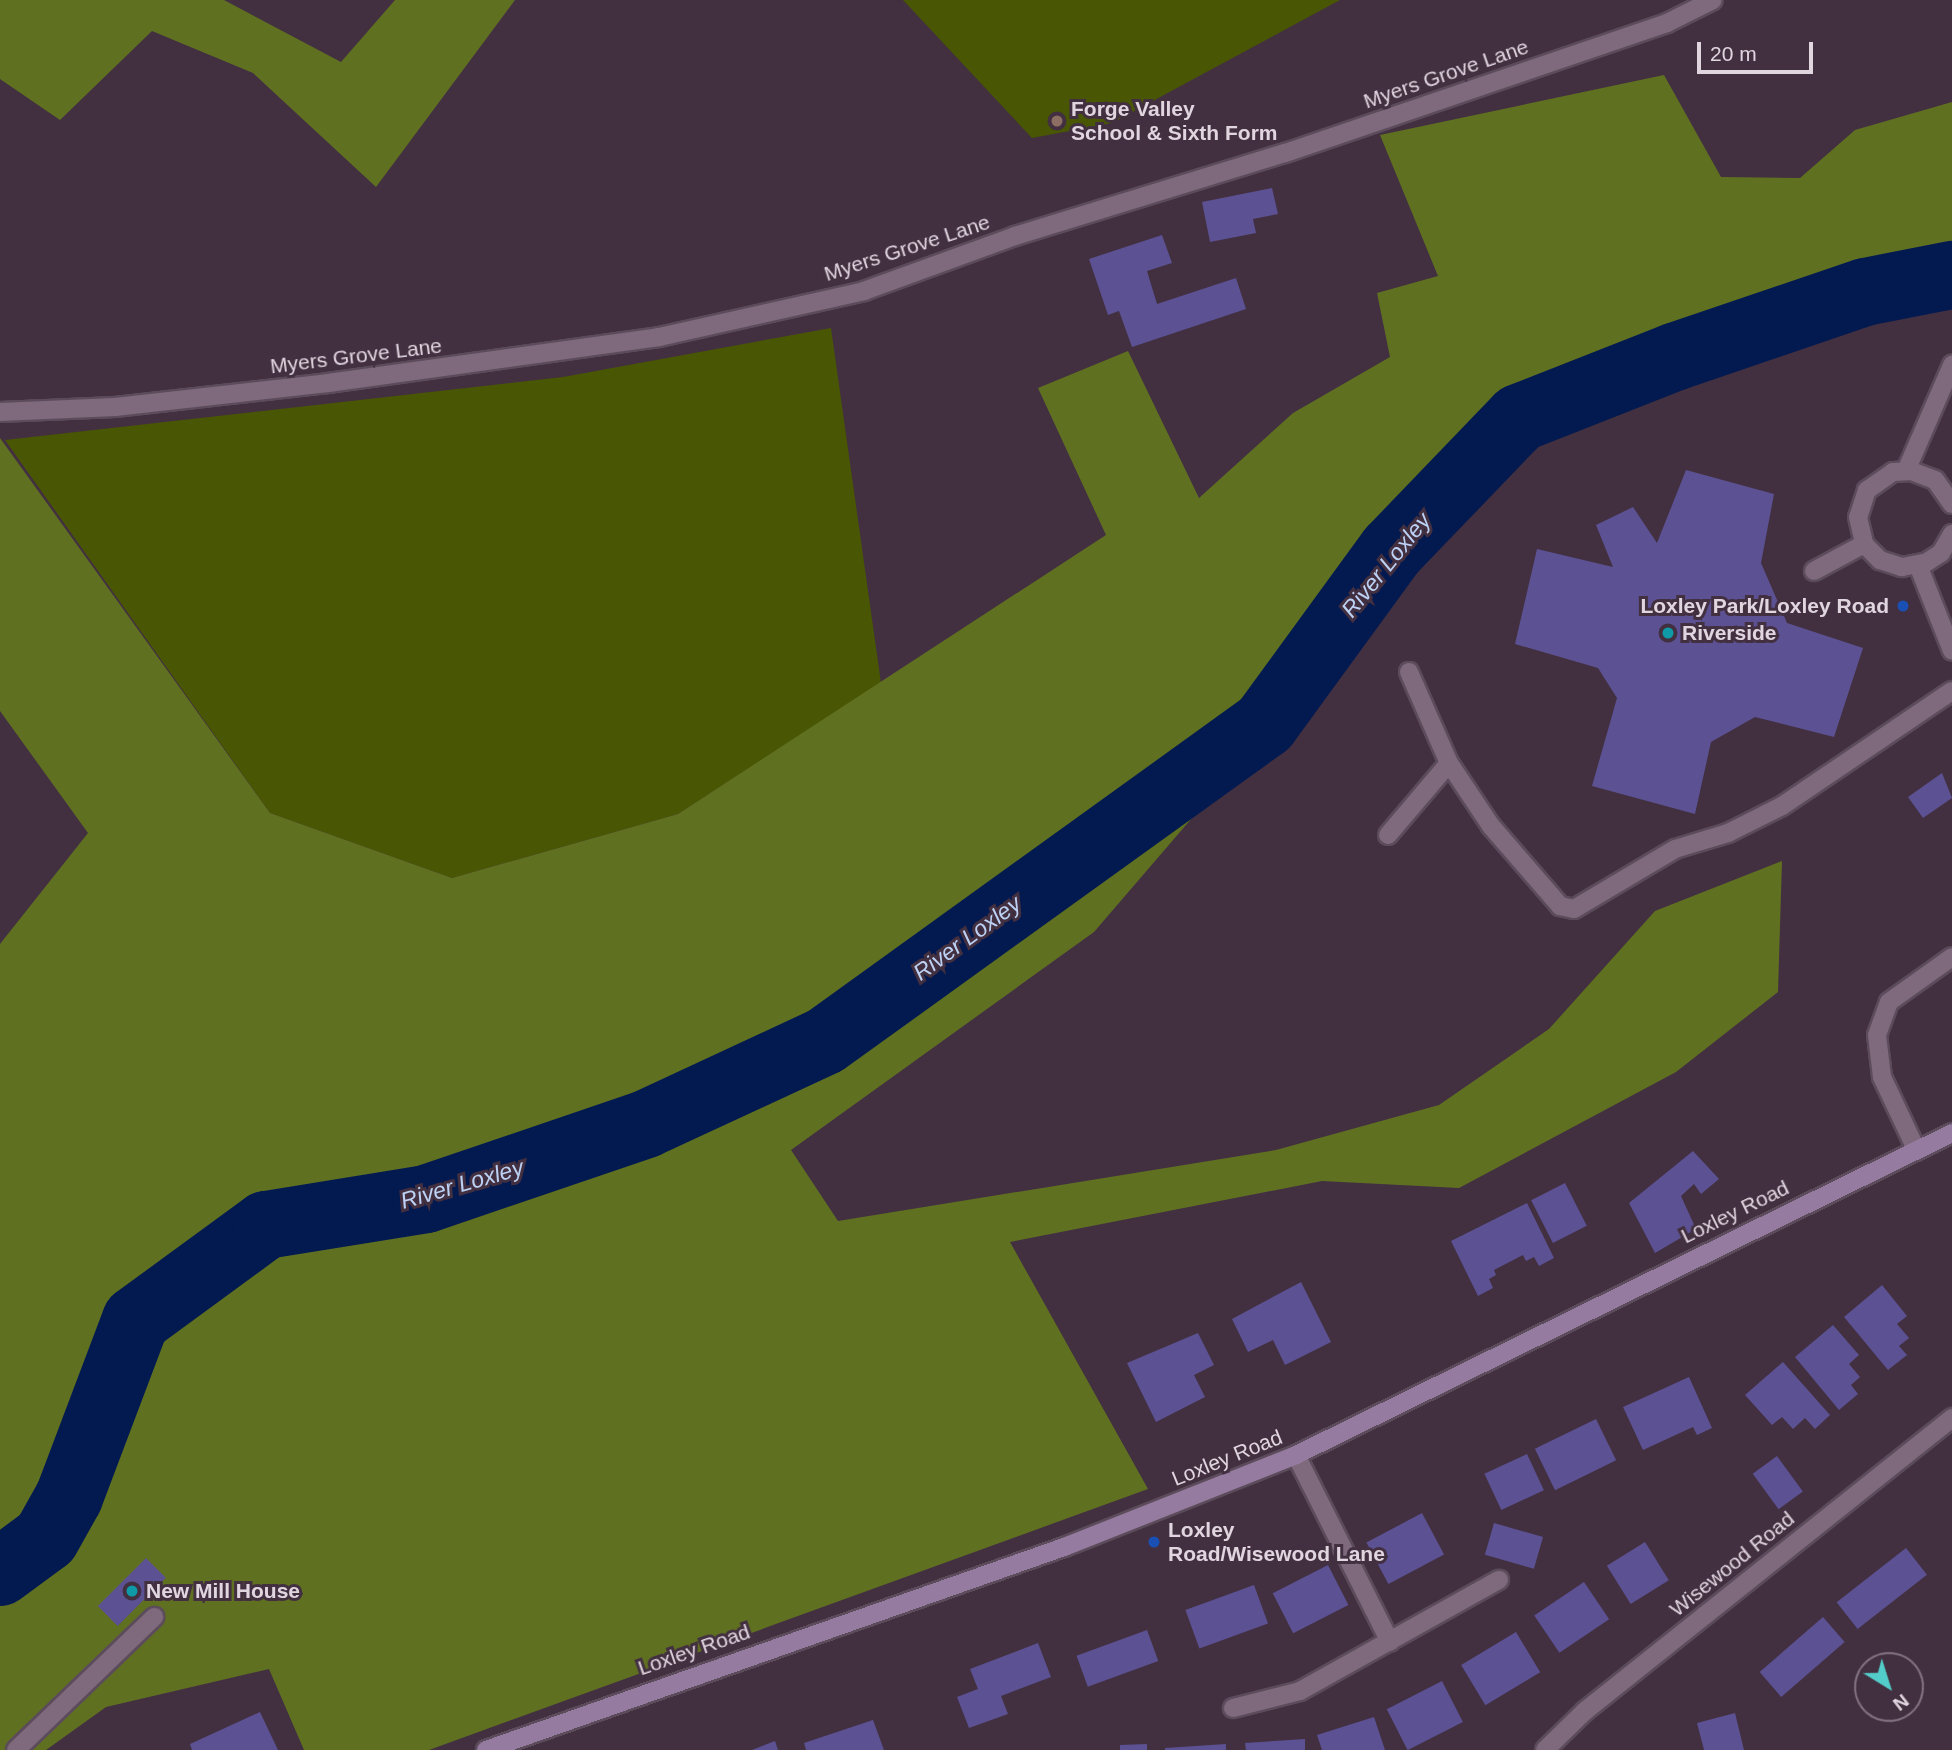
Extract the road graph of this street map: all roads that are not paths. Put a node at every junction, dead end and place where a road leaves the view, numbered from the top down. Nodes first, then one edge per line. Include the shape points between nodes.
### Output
1 (1713, 0) edge
2 (1952, 365) edge
3 (0, 412) edge
4 (1906, 471) junction
5 (1952, 505) edge
6 (1952, 534) edge
7 (1864, 544) junction
8 (1918, 565) junction
9 (1814, 570) dead end
10 (1952, 652) edge
11 (1409, 672) dead end
12 (1952, 691) edge
13 (1449, 763) junction
14 (1388, 835) dead end
15 (1952, 957) edge
16 (1952, 1133) edge
17 (1916, 1149) junction
18 (1952, 1418) edge
19 (1296, 1455) junction
20 (1499, 1580) dead end
21 (154, 1617) dead end
22 (1390, 1642) junction
23 (1233, 1708) dead end
24 (16, 1750) edge
25 (486, 1750) edge
26 (1545, 1750) edge

1 - 3 street, Myers Grove Lane via 1653,28 864,290 659,337 563,351 115,407
2 - 4 street
4 - 5 street via 1935,480
4 - 7 street via 1886,475 1867,490 1858,517
6 - 8 street via 1941,553
7 - 8 street via 1880,559 1902,567
7 - 9 street
8 - 10 street
11 - 13 street
12 - 13 street via 1782,806 1728,833 1675,849 1574,909 1560,906 1532,877
13 - 14 street
15 - 17 street via 1889,1002 1877,1035 1882,1077
16 - 17 main road, Loxley Road
17 - 19 main road, Loxley Road
18 - 26 street, Wisewood Road via 1585,1712
19 - 22 street
19 - 25 main road, Loxley Road via 1064,1546
20 - 22 street
21 - 24 street
22 - 23 street via 1300,1691

